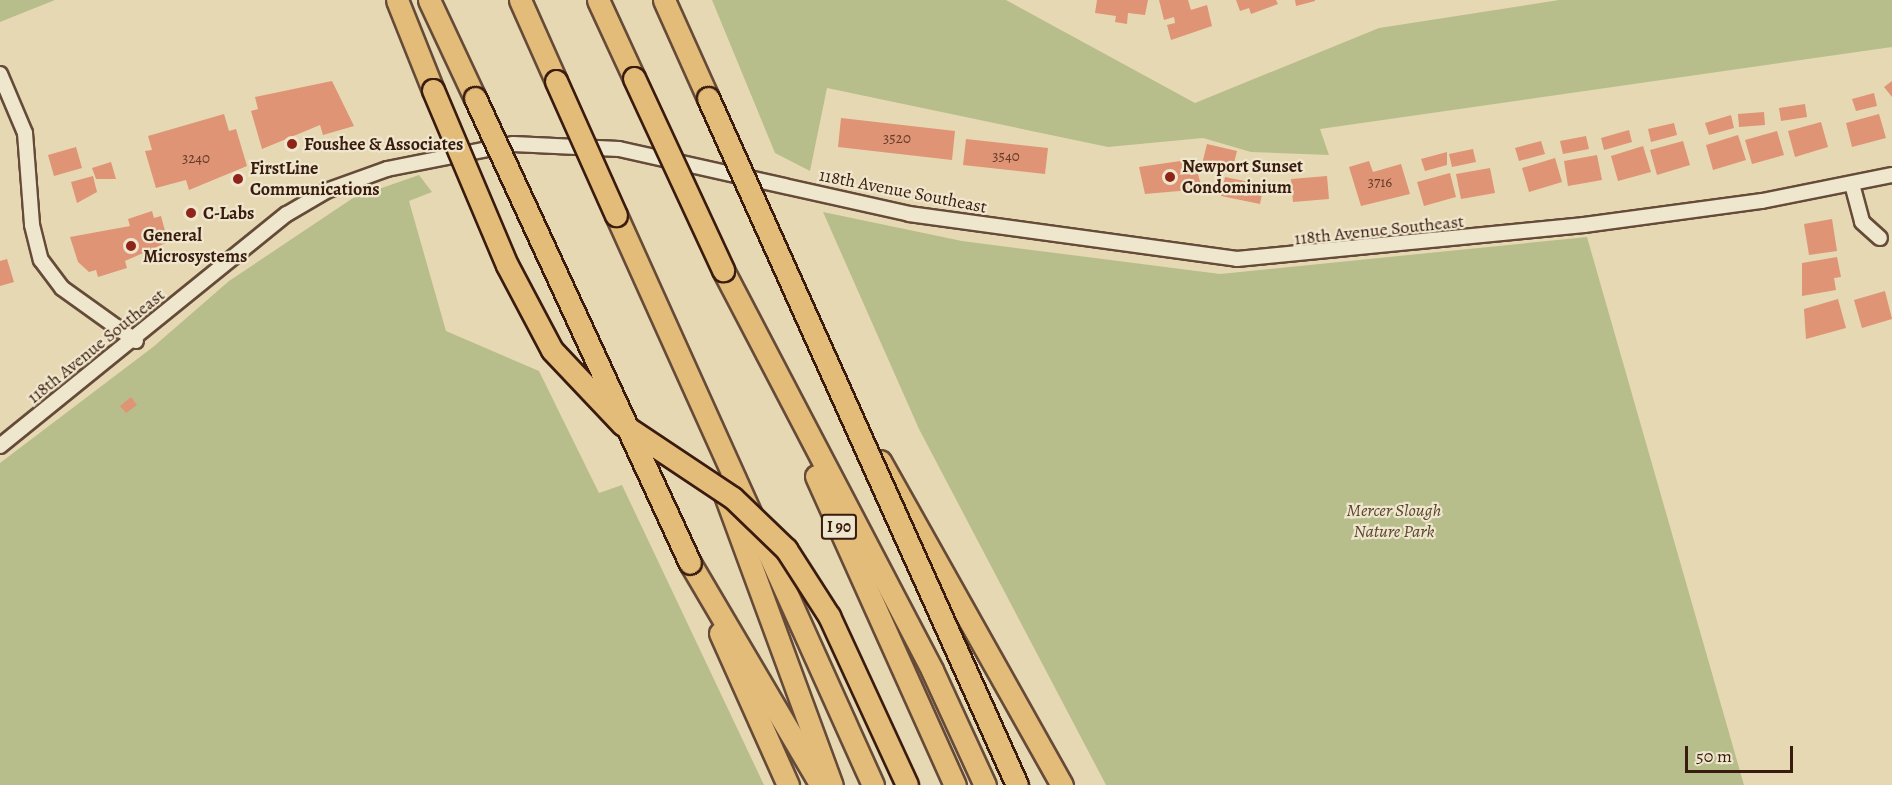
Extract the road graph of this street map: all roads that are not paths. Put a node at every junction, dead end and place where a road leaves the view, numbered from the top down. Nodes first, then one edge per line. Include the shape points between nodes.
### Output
1 (398, 0) edge
2 (417, 0) edge
3 (429, 0) edge
4 (520, 0) edge
5 (598, 0) edge
6 (664, 0) edge
7 (670, 0) edge
8 (685, 46) junction
9 (459, 66) junction
10 (0, 74) edge
11 (1892, 175) edge
12 (1851, 184) junction
13 (1880, 238) dead end
14 (723, 270) junction
15 (136, 341) junction
16 (823, 357) junction
17 (704, 417) junction
18 (0, 447) edge
19 (690, 563) junction
20 (788, 785) edge
21 (821, 785) edge
22 (832, 785) edge
23 (873, 785) edge
24 (907, 785) edge
25 (955, 785) edge
26 (985, 785) edge
27 (1017, 785) edge
28 (1062, 785) edge

1 - 24 highway, bridge via 511,274 552,350 622,424 733,498 786,549 829,616
2 - 9 highway
3 - 9 highway
4 - 17 highway, bridge
5 - 14 highway, I 90, bridge
6 - 8 highway
7 - 8 highway
8 - 16 highway, bridge
9 - 19 highway, bridge
10 - 15 street via 25,133 32,225 41,260 62,288
11 - 12 street, 118th Avenue Southeast
12 - 13 street via 1862,222
12 - 15 street, 118th Avenue Southeast via 1542,230 1237,259 909,214 619,149 513,144 408,164 326,191 260,232
14 - 25 highway, I 90
14 - 26 highway via 932,670
15 - 18 street, 118th Avenue Southeast
16 - 27 highway, bridge
16 - 28 highway, bridge
17 - 22 highway, bridge via 714,466
17 - 23 highway, bridge
19 - 20 highway
19 - 21 highway

